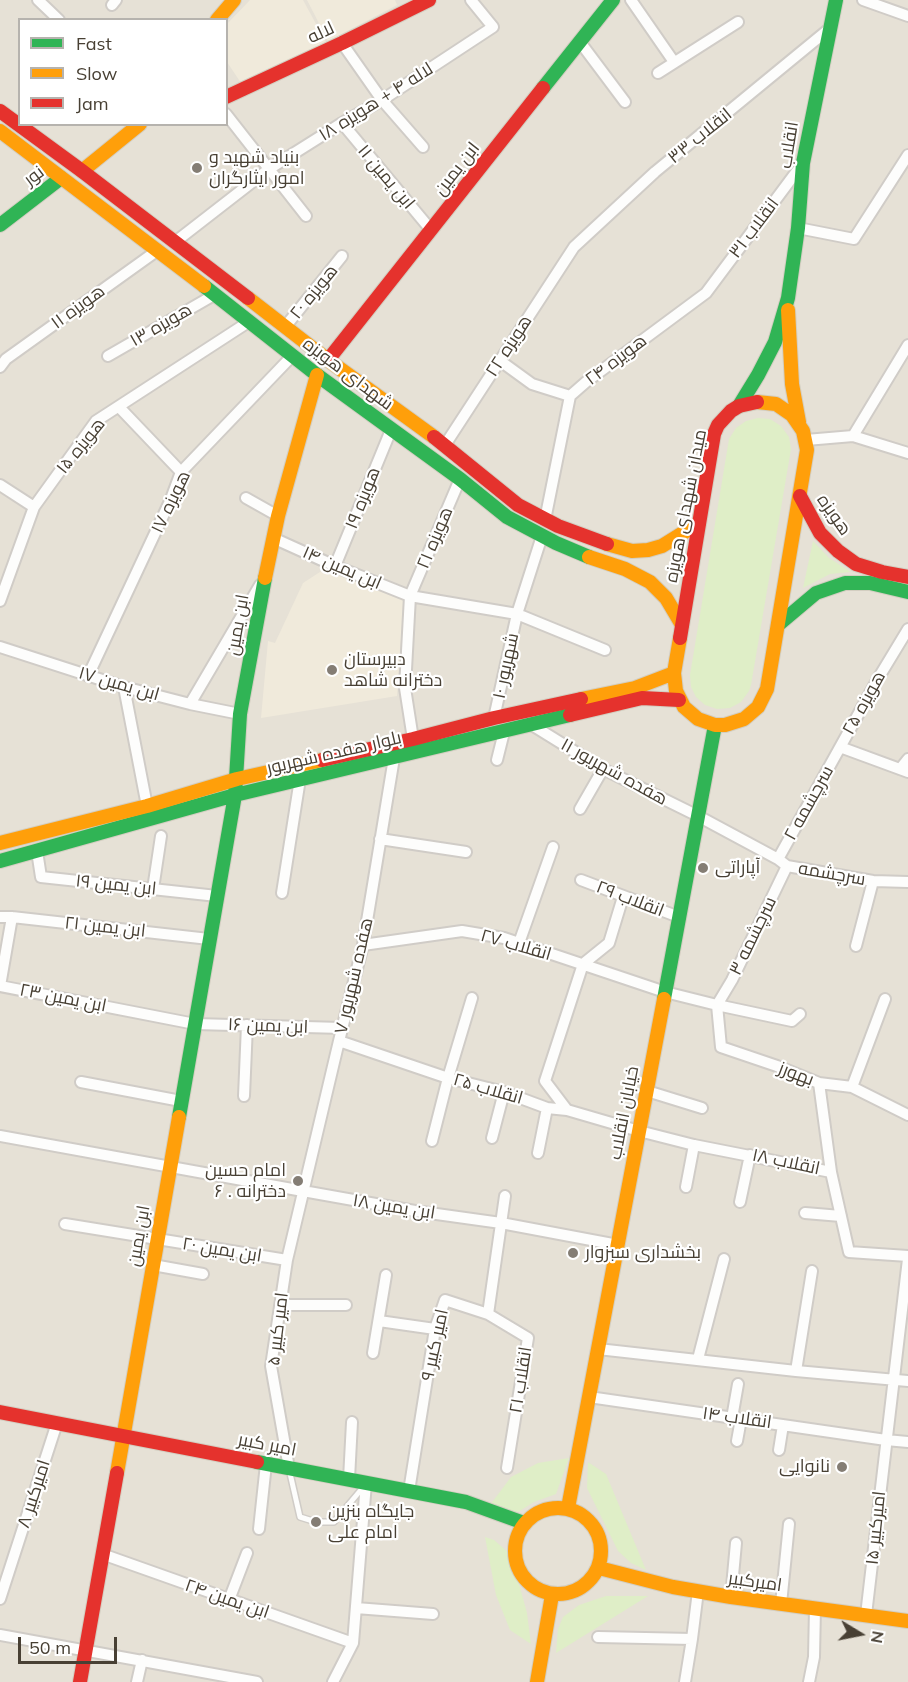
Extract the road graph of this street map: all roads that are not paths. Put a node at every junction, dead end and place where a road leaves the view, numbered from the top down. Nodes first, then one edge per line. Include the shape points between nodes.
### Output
1 (38, 0) edge
2 (429, 0) edge
3 (471, 0) edge
4 (613, 0) edge
5 (631, 0) edge
6 (836, 0) edge
7 (863, 0) edge
8 (228, 2) edge
9 (908, 16) edge
10 (56, 18) edge
11 (218, 18) edge
12 (738, 22) dead end
13 (829, 29) junction
14 (580, 42) junction
15 (342, 43) junction
16 (674, 62) junction
17 (658, 73) dead end
18 (228, 96) edge
19 (382, 100) junction
20 (625, 102) dead end
21 (0, 111) edge
22 (228, 117) edge
23 (342, 123) junction
24 (18, 124) edge
25 (20, 126) edge
26 (139, 126) edge
27 (0, 131) edge
28 (423, 147) dead end
29 (908, 155) edge
30 (803, 163) junction
31 (269, 169) junction
32 (82, 171) junction
33 (61, 178) junction
34 (306, 216) dead end
35 (0, 225) edge
36 (798, 228) junction
37 (431, 230) junction
38 (175, 242) junction
39 (574, 247) joint
40 (158, 250) junction
41 (342, 256) dead end
42 (706, 293) joint
43 (214, 295) junction
44 (788, 298) junction
45 (250, 321) junction
46 (285, 327) junction
47 (908, 345) edge
48 (293, 355) junction
49 (108, 356) dead end
50 (328, 360) junction
51 (499, 360) junction
52 (0, 367) edge
53 (317, 375) junction
54 (570, 396) junction
55 (119, 406) junction
56 (739, 406) junction
57 (799, 422) junction
58 (391, 430) junction
59 (853, 436) junction
60 (806, 440) junction
61 (445, 445) junction
62 (908, 453) edge
63 (181, 472) junction
64 (460, 479) junction
65 (0, 485) edge
66 (800, 496) junction
67 (246, 498) dead end
68 (34, 507) junction
69 (278, 516) junction
70 (545, 520) junction
71 (699, 523) junction
72 (542, 536) junction
73 (273, 538) junction
74 (335, 566) junction
75 (265, 577) junction
76 (908, 577) edge
77 (908, 592) edge
78 (410, 596) junction
79 (0, 601) edge
80 (517, 614) junction
81 (682, 625) junction
82 (778, 625) junction
83 (908, 629) edge
84 (0, 647) edge
85 (605, 650) dead end
86 (674, 673) junction
87 (88, 676) junction
88 (124, 687) junction
89 (679, 700) junction
90 (190, 704) junction
91 (240, 714) junction
92 (494, 718) junction
93 (532, 725) junction
94 (715, 725) junction
95 (504, 732) junction
96 (413, 740) junction
97 (840, 747) junction
98 (393, 758) junction
99 (908, 759) edge
100 (497, 760) dead end
101 (603, 769) junction
102 (904, 771) edge
103 (300, 779) junction
104 (237, 780) junction
105 (235, 795) junction
106 (147, 806) junction
107 (580, 809) dead end
108 (698, 816) junction
109 (161, 836) dead end
110 (1, 839) edge
111 (380, 839) junction
112 (553, 847) dead end
113 (37, 851) junction
114 (466, 852) dead end
115 (0, 861) edge
116 (783, 862) junction
117 (581, 880) dead end
118 (873, 881) junction
119 (908, 882) edge
120 (153, 889) junction
121 (282, 893) dead end
122 (217, 896) junction
123 (623, 897) junction
124 (0, 917) edge
125 (12, 917) junction
126 (679, 917) junction
127 (209, 939) junction
128 (519, 943) junction
129 (363, 945) junction
130 (855, 946) dead end
131 (582, 964) junction
132 (665, 992) junction
133 (472, 998) dead end
134 (885, 999) dead end
135 (717, 1005) junction
136 (800, 1014) dead end
137 (195, 1024) junction
138 (247, 1025) junction
139 (342, 1028) junction
140 (339, 1041) junction
141 (448, 1078) junction
142 (81, 1082) dead end
143 (819, 1083) junction
144 (852, 1087) junction
145 (647, 1091) junction
146 (504, 1092) junction
147 (244, 1096) dead end
148 (181, 1101) junction
149 (547, 1108) junction
150 (702, 1108) dead end
151 (567, 1110) junction
152 (908, 1115) edge
153 (639, 1131) junction
154 (0, 1136) edge
155 (492, 1138) dead end
156 (432, 1142) dead end
157 (694, 1145) junction
158 (538, 1153) dead end
159 (750, 1155) junction
160 (170, 1167) junction
161 (831, 1172) junction
162 (686, 1187) dead end
163 (303, 1191) junction
164 (506, 1196) dead end
165 (740, 1202) dead end
166 (805, 1213) dead end
167 (841, 1216) junction
168 (501, 1223) junction
169 (65, 1224) dead end
170 (157, 1239) junction
171 (618, 1245) junction
172 (908, 1257) edge
173 (724, 1259) dead end
174 (287, 1260) junction
175 (153, 1265) junction
176 (812, 1271) dead end
177 (203, 1274) dead end
178 (386, 1275) dead end
179 (280, 1305) junction
180 (346, 1305) dead end
181 (488, 1314) junction
182 (379, 1321) junction
183 (435, 1329) junction
184 (598, 1349) junction
185 (373, 1353) dead end
186 (698, 1359) junction
187 (796, 1371) junction
188 (894, 1380) junction
189 (908, 1382) edge
190 (738, 1384) dead end
191 (589, 1397) junction
192 (0, 1412) edge
193 (736, 1418) junction
194 (352, 1422) dead end
195 (57, 1423) junction
196 (783, 1425) junction
197 (123, 1436) junction
198 (885, 1440) junction
199 (737, 1441) dead end
200 (908, 1442) edge
201 (779, 1450) dead end
202 (266, 1464) junction
203 (289, 1468) junction
204 (507, 1468) dead end
205 (349, 1479) junction
206 (366, 1483) junction
207 (409, 1491) junction
208 (568, 1508) junction
209 (524, 1524) junction
210 (789, 1524) dead end
211 (259, 1529) dead end
212 (736, 1543) dead end
213 (247, 1553) dead end
214 (102, 1554) junction
215 (598, 1568) junction
216 (698, 1591) junction
217 (552, 1595) junction
218 (731, 1598) junction
219 (0, 1599) edge
220 (229, 1600) junction
221 (781, 1604) junction
222 (356, 1608) junction
223 (815, 1608) junction
224 (433, 1614) dead end
225 (866, 1615) junction
226 (908, 1621) edge
227 (0, 1635) edge
228 (598, 1637) dead end
229 (692, 1639) junction
230 (352, 1643) junction
231 (86, 1650) junction
232 (142, 1660) junction
233 (227, 1679) edge
234 (80, 1682) edge
235 (137, 1682) edge
236 (258, 1682) edge
237 (333, 1682) edge
238 (537, 1682) edge
239 (685, 1682) edge
240 (809, 1682) edge

1 - 10 street
2 - 15 main road, لاله
3 - 19 street, لاله ۴ + هویزه ۱۸ via 493,27
4 - 14 main road, ابن یمین
5 - 16 street
6 - 13 main road, انقلاب
7 - 9 street
8 - 11 main road
12 - 16 street
13 - 30 main road, انقلاب
13 - 39 street, انقلاب ۳۳ via 655,172
14 - 20 street
14 - 37 main road, ابن یمین
15 - 18 main road, لاله
15 - 19 street
16 - 17 street
19 - 23 street, لاله ۴ + هویزه ۱۸
19 - 28 street
21 - 24 main road, شهدای هویزه
22 - 31 street
23 - 31 street, لاله ۴ + هویزه ۱۸
23 - 37 street, ابن یمین ۱۱
25 - 32 main road, شهدای هویزه
26 - 32 main road
27 - 33 main road, شهدای هویزه
29 - 36 street via 854,239
30 - 36 main road, انقلاب
30 - 42 street, انقلاب ۳۱
31 - 34 street
31 - 38 street, لاله ۴ + هویزه ۱۸
32 - 38 main road, شهدای هویزه
33 - 35 main road, نور
33 - 40 main road, شهدای هویزه
36 - 44 main road, انقلاب
37 - 50 main road, ابن یمین
38 - 46 main road, شهدای هویزه
39 - 51 street, هویزه ۲۲
40 - 43 main road, شهدای هویزه
40 - 52 street, هویزه ۱۱
41 - 46 street, هویزه ۲۰
42 - 54 street, هویزه ۲۴
43 - 45 main road, شهدای هویزه
43 - 49 street, هویزه ۱۳
44 - 56 main road, میدان شهدای هویزه via 775,342
44 - 57 main road via 792,384
45 - 48 main road, شهدای هویزه
45 - 55 street, هویزه ۱۵
46 - 50 main road, شهدای هویزه
47 - 59 street
48 - 53 main road, شهدای هویزه
48 - 63 street, هویزه ۱۷
50 - 61 main road, شهدای هویزه
51 - 54 street via 532,384
51 - 61 street, هویزه ۲۲
53 - 58 main road, شهدای هویزه
53 - 69 main road, ابن یمین
54 - 70 street, هویزه ۲۴
55 - 63 street
55 - 68 street, هویزه ۱۵ via 96,422
56 - 57 main road via 766,402 785,409
56 - 71 main road, میدان شهدای هویزه via 724,418 714,434
57 - 60 main road
58 - 64 main road, شهدای هویزه
58 - 74 street, هویزه ۱۹
59 - 60 street
59 - 62 street
60 - 66 main road
61 - 70 main road, شهدای هویزه via 518,505
63 - 87 street, هویزه ۱۷
64 - 72 main road, شهدای هویزه via 507,517
64 - 78 street, هویزه ۲۱
65 - 68 street
66 - 76 main road, هویزه via 820,533 856,564
66 - 82 main road
67 - 69 street
68 - 79 street, هویزه ۱۵
69 - 73 main road, ابن یمین
70 - 71 main road, شهدای هویزه via 632,551 662,546
71 - 81 main road, میدان شهدای هویزه
72 - 80 street, شهریور ۱۰
72 - 81 main road, شهدای هویزه via 650,582 666,598
73 - 74 street, ابن یمین ۱۴
73 - 75 main road, ابن یمین
74 - 78 street, ابن یمین ۱۴
75 - 90 street
75 - 91 main road, ابن یمین
77 - 82 main road via 870,583 845,583 816,593
78 - 80 street, ابن یمین ۱۴
78 - 96 street via 405,688
80 - 85 street, ابن یمین ۱۴
80 - 92 street, شهریور ۱۰
81 - 86 main road, میدان شهدای هویزه
82 - 94 main road via 767,689 758,707 744,719
83 - 97 street, هویزه ۲۵
84 - 87 street, ابن یمین ۱۷
86 - 89 main road, میدان شهدای هویزه
86 - 92 main road, بلوار هفده شهریور via 635,688
87 - 88 street, ابن یمین ۱۷
88 - 90 street, ابن یمین ۱۷
88 - 106 street
89 - 93 main road, بلوار هفده شهریور via 642,698
89 - 94 main road via 698,719
90 - 91 street, ابن یمین ۱۷
91 - 104 main road, ابن یمین
92 - 96 main road, بلوار هفده شهریور
93 - 95 main road, بلوار هفده شهریور
93 - 101 street, هفده شهریور ۱۱
94 - 108 main road, خیابان انقلاب
95 - 98 main road, بلوار هفده شهریور
95 - 100 street
96 - 104 main road, بلوار هفده شهریور
97 - 102 street
97 - 116 street, سرچشمه ۲
98 - 103 main road, بلوار هفده شهریور
98 - 111 street, هفده شهریور ۷
99 - 102 street
101 - 107 street
101 - 108 street, هفده شهریور ۱۱
103 - 105 main road, بلوار هفده شهریور
103 - 121 street
104 - 105 main road, ابن یمین
104 - 106 main road, بلوار هفده شهریور
105 - 113 main road, بلوار هفده شهریور
105 - 122 main road, ابن یمین
106 - 110 main road, بلوار هفده شهریور
108 - 116 street, سرچشمه
108 - 126 main road, خیابان انقلاب
109 - 120 street
111 - 114 street
111 - 129 street, هفده شهریور ۷
112 - 128 street
113 - 115 main road, بلوار هفده شهریور
113 - 120 street, ابن یمین ۱۹ via 41,877
116 - 118 street, سرچشمه
116 - 135 street, سرچشمه ۳ via 732,980
117 - 123 street, انقلاب ۲۹
118 - 119 street, سرچشمه
118 - 130 street
120 - 122 street, ابن یمین ۱۹
122 - 127 main road, ابن یمین
123 - 126 street, انقلاب ۲۹
123 - 131 street via 609,943
124 - 125 street, ابن یمین ۲۱
125 - 127 street, ابن یمین ۲۱
125 - 137 street, ابن یمین ۲۳ via 0,986
126 - 132 main road, خیابان انقلاب
127 - 137 main road, ابن یمین
128 - 129 street, انقلاب ۲۷ via 462,931
128 - 131 street, انقلاب ۲۷
129 - 139 street, هفده شهریور ۷
131 - 132 street, انقلاب ۲۷
131 - 151 street via 545,1081
132 - 135 street, انقلاب ۲۷
132 - 145 main road, خیابان انقلاب
133 - 141 street
134 - 144 street
135 - 136 street, انقلاب ۲۷ via 792,1021
135 - 143 street, بهورز via 721,1047
137 - 138 street, ابن یمین ۱۶
137 - 148 main road, ابن یمین
138 - 139 street, ابن یمین ۱۶
138 - 147 street
139 - 140 street, هفده شهریور ۷
140 - 141 street, انقلاب ۲۵
140 - 163 street, هفده شهریور ۷
141 - 146 street, انقلاب ۲۵
141 - 156 street
142 - 148 street
143 - 144 street, بهورز
143 - 161 street
144 - 152 street, بهورز
145 - 150 street
145 - 153 main road, خیابان انقلاب
146 - 149 street, انقلاب ۲۵
146 - 155 street
148 - 160 main road, ابن یمین
149 - 151 street, انقلاب ۲۵
149 - 158 street
151 - 153 street, انقلاب ۲۵
153 - 157 street, انقلاب ۱۸
153 - 171 main road, خیابان انقلاب
154 - 160 street, ابن یمین ۱۸
157 - 159 street, انقلاب ۱۸
157 - 162 street
159 - 161 street, انقلاب ۱۸
159 - 165 street
160 - 163 street, ابن یمین ۱۸
160 - 170 main road, ابن یمین
161 - 167 street, انقلاب ۱۸
163 - 168 street, ابن یمین ۱۸
163 - 174 street, امیر کبیر ۵
164 - 168 street
166 - 167 street
167 - 172 street, انقلاب ۱۸ via 849,1252
168 - 171 street, ابن یمین ۱۸
168 - 181 street
169 - 170 street, ابن یمین ۲۰
170 - 174 street, ابن یمین ۲۰
170 - 175 main road, ابن یمین
171 - 184 main road, خیابان انقلاب
172 - 188 street, امیرکبیر ۱۵
173 - 186 street
174 - 179 street, امیر کبیر ۵
175 - 177 street
175 - 197 main road, ابن یمین
176 - 187 street
178 - 182 street
179 - 180 street
179 - 203 street, امیر کبیر ۵ via 271,1366
181 - 183 street, امیر کبیر ۹ via 445,1300
181 - 204 street, انقلاب ۲۱ via 528,1338
182 - 183 street
182 - 185 street
183 - 207 street, امیر کبیر ۹
184 - 186 street
184 - 191 main road, خیابان انقلاب
186 - 187 street
187 - 188 street
188 - 189 street
188 - 198 street, امیرکبیر ۱۵
190 - 193 street
191 - 193 street, انقلاب ۱۴
191 - 208 main road, خیابان انقلاب
192 - 195 main road, امیر کبیر
193 - 196 street, انقلاب ۱۴
193 - 199 street
194 - 205 street
195 - 197 main road, امیر کبیر
195 - 219 street, امیرکبیر ۸
196 - 198 street, انقلاب ۱۴
196 - 201 street
197 - 202 main road, امیر کبیر
197 - 214 main road, ابن یمین
198 - 200 street, انقلاب ۱۴
198 - 225 street, امیرکبیر ۱۵
202 - 203 main road, امیر کبیر
202 - 211 street
203 - 205 main road, امیر کبیر
203 - 206 lane via 300,1517 316,1522 334,1522
205 - 206 main road, امیر کبیر
206 - 207 main road, امیر کبیر
206 - 222 street
207 - 209 main road, امیر کبیر via 465,1502
208 - 209 main road via 536,1513
208 - 215 main road via 582,1514 597,1531 602,1553
209 - 217 main road via 516,1540 515,1558 521,1576
210 - 221 street
212 - 218 street
213 - 220 street
214 - 220 street, ابن یمین ۲۴
214 - 231 main road, ابن یمین
215 - 216 main road, امیرکبیر
215 - 217 main road via 587,1584 571,1593
216 - 218 main road, امیرکبیر
216 - 229 street
217 - 238 main road
218 - 221 main road, امیرکبیر
220 - 230 street, ابن یمین ۲۴
221 - 223 main road, امیرکبیر
222 - 224 street
222 - 230 street
223 - 225 main road, امیرکبیر
223 - 240 street
225 - 226 main road, امیرکبیر
227 - 231 street
228 - 229 street
229 - 239 street
230 - 237 street
231 - 232 street
231 - 234 main road, ابن یمین
232 - 233 street
232 - 235 street
233 - 236 street

